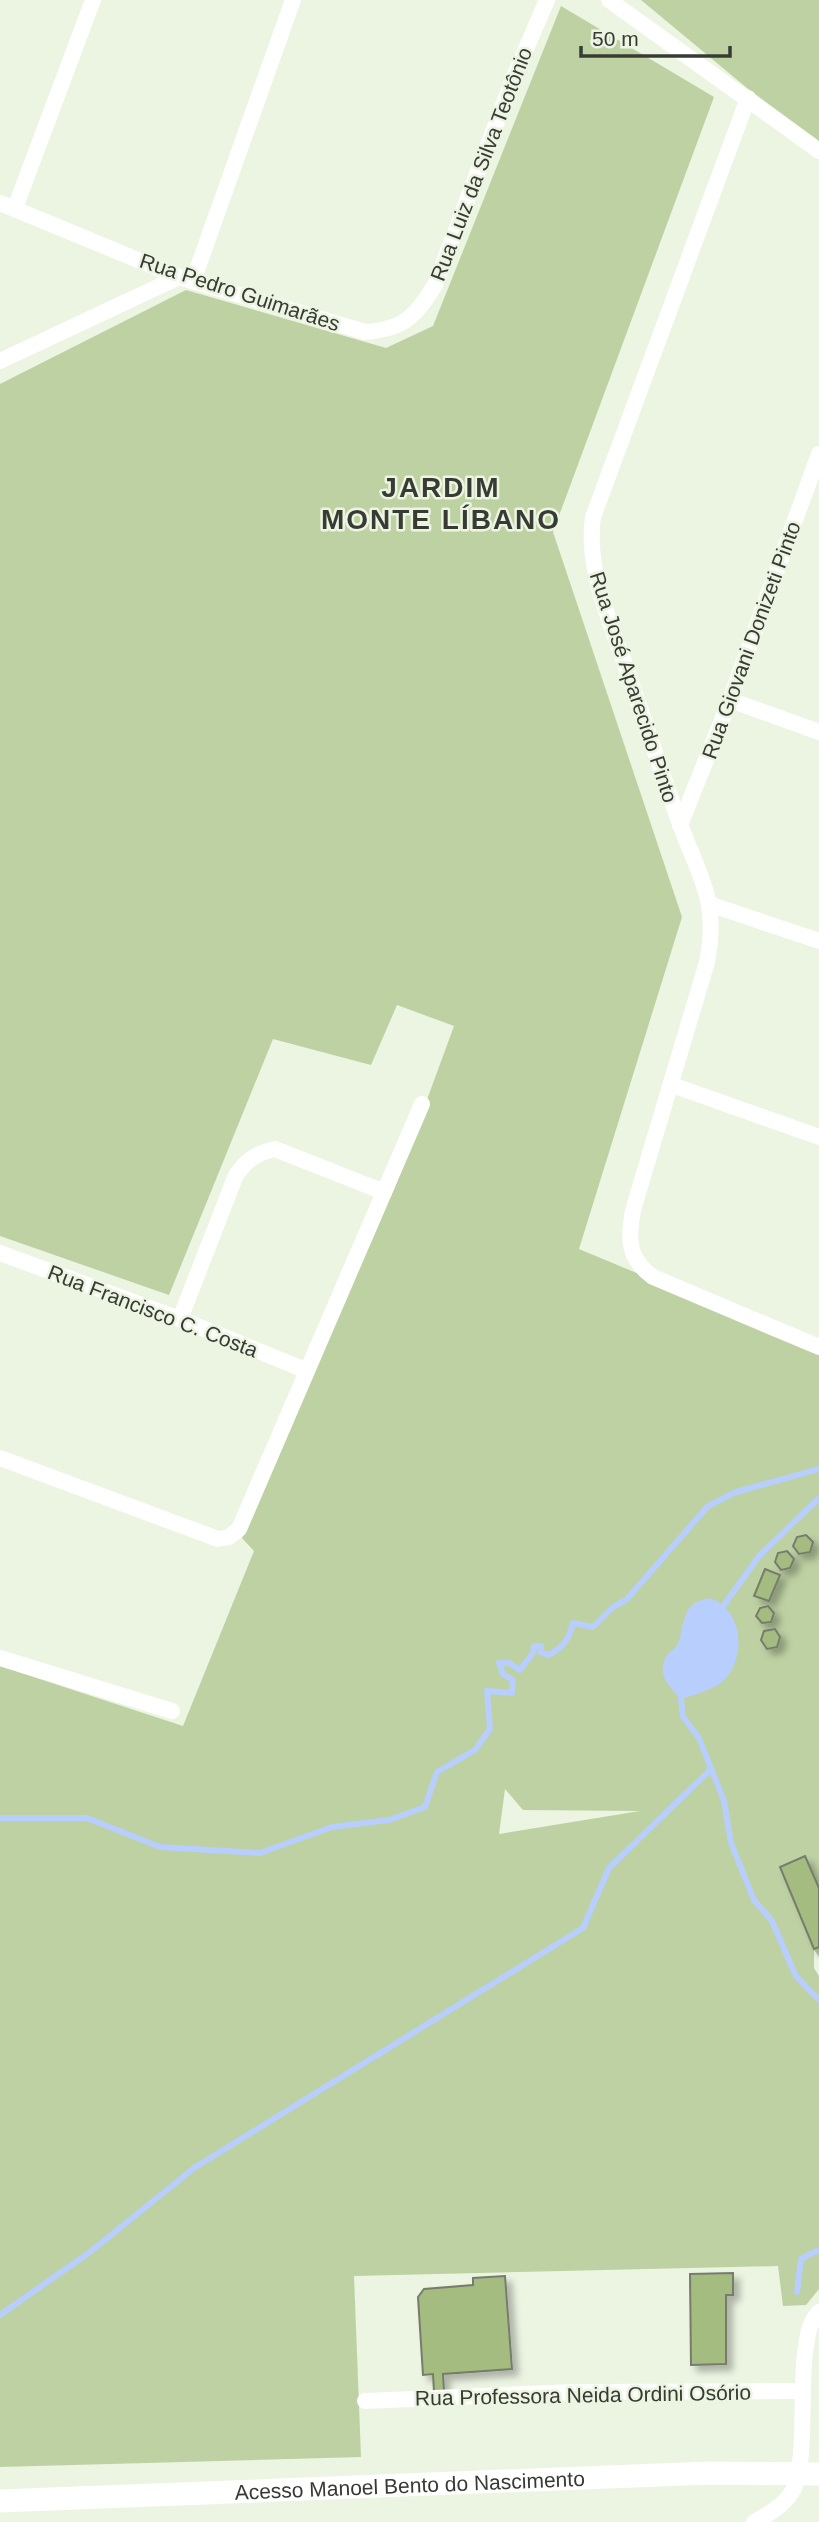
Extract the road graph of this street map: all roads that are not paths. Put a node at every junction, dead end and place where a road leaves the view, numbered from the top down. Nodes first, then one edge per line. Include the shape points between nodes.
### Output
1 (93, 0) edge
2 (293, 0) edge
3 (547, 0) edge
4 (609, 0) edge
5 (748, 98) junction
6 (819, 151) edge
7 (8, 205) edge
8 (186, 279) junction
9 (365, 332) joint
10 (0, 361) edge
11 (819, 454) edge
12 (730, 700) junction
13 (819, 732) edge
14 (680, 825) junction
15 (712, 905) junction
16 (819, 941) edge
17 (672, 1085) junction
18 (422, 1104) dead end
19 (819, 1138) edge
20 (384, 1192) junction
21 (0, 1253) edge
22 (180, 1319) junction
23 (819, 1347) edge
24 (305, 1370) junction
25 (0, 1458) edge
26 (0, 1658) edge
27 (172, 1711) dead end
28 (819, 2312) edge
29 (801, 2391) junction
30 (365, 2402) dead end
31 (809, 2473) edge
32 (0, 2501) edge
33 (754, 2522) edge

1 - 7 street
2 - 8 street
3 - 9 street, Rua Luiz da Silva Teotônio via 435,285 405,322 387,331
4 - 5 street
5 - 6 street
5 - 14 street, Rua José Aparecido Pinto via 593,517 590,537 600,589
7 - 8 street, Rua Pedro Guimarães
8 - 9 street, Rua Pedro Guimarães
8 - 10 street
11 - 12 street, Rua Giovani Donizeti Pinto
12 - 13 street
12 - 14 street, Rua Giovani Donizeti Pinto
14 - 15 street, Rua José Aparecido Pinto
15 - 16 street
15 - 17 street, Rua José Aparecido Pinto via 707,962
17 - 19 street
17 - 23 street, Rua José Aparecido Pinto via 633,1210 628,1240 633,1256 653,1277
18 - 20 street
20 - 22 street via 275,1149 260,1152 236,1175
20 - 24 street
21 - 22 street, Rua Francisco C. Costa
22 - 24 street, Rua Francisco C. Costa
24 - 25 street via 246,1517 229,1538 218,1539
26 - 27 street
28 - 29 street via 810,2322
29 - 30 street, Rua Professora Neida Ordini Osório via 575,2392
29 - 31 street
31 - 32 main road, Acesso Manoel Bento do Nascimento
31 - 33 street via 776,2510

